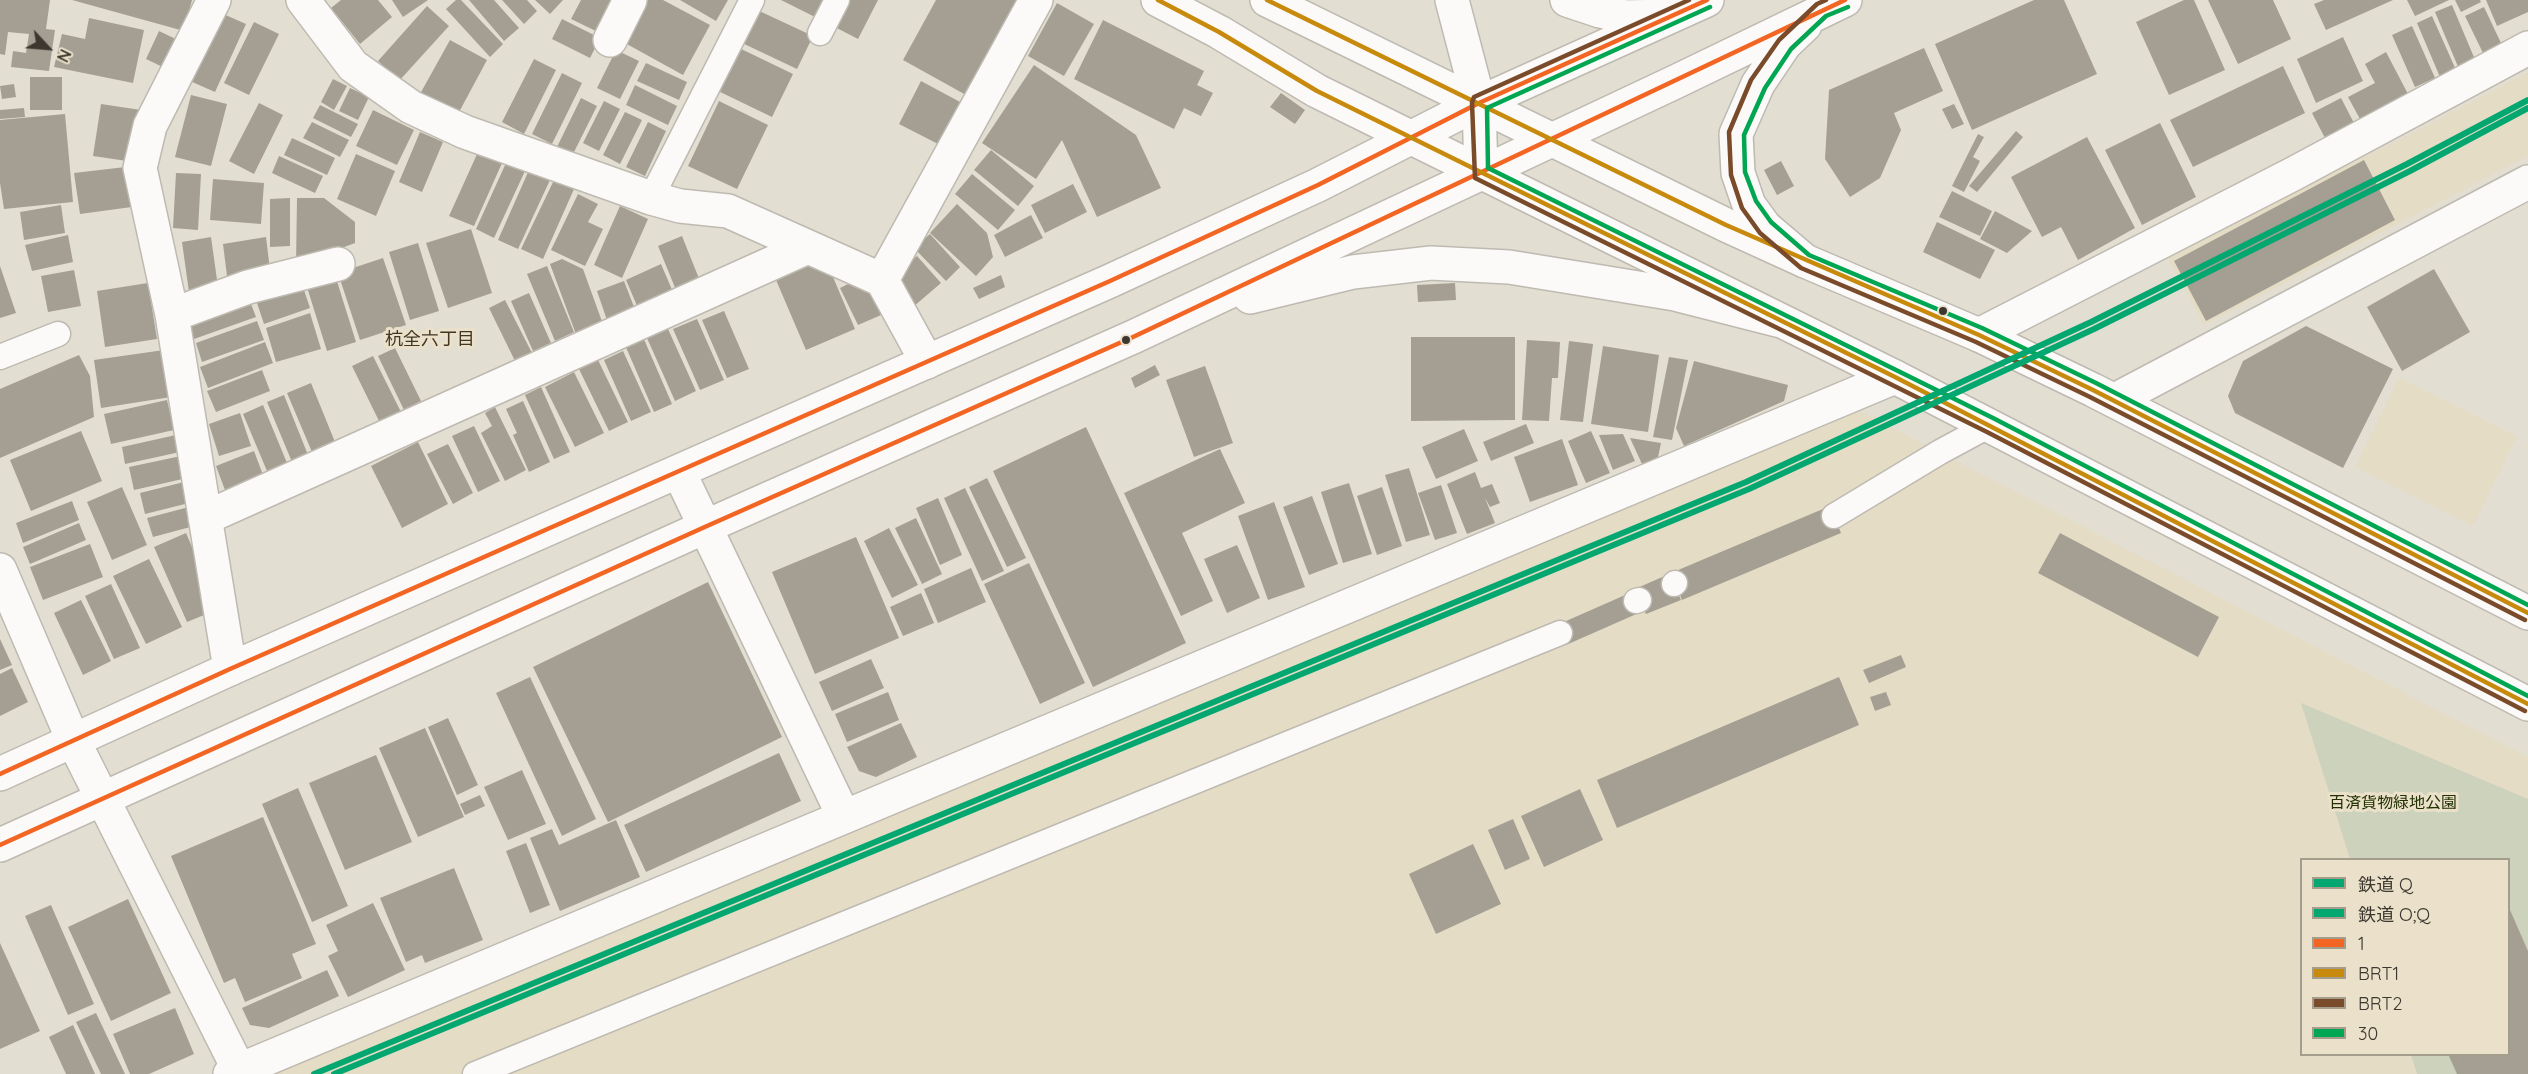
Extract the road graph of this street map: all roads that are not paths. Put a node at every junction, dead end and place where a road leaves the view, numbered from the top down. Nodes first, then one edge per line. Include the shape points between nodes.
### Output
1 (214, 0) edge
2 (630, 0) edge
3 (752, 0) edge
4 (837, 0) edge
5 (1036, 0) edge
6 (1158, 0) edge
7 (1267, 0) edge
8 (1452, 0) edge
9 (1567, 0) edge
10 (298, 3) edge
11 (1833, 5) edge
12 (1692, 7) edge
13 (820, 33) dead end
14 (610, 40) dead end
15 (2528, 48) edge
16 (1479, 103) junction
17 (1410, 137) junction
18 (1554, 139) junction
19 (1480, 173) junction
20 (2527, 183) edge
21 (651, 198) junction
22 (808, 247) junction
23 (1805, 261) junction
24 (338, 264) dead end
25 (882, 280) junction
26 (172, 315) junction
27 (1776, 320) junction
28 (58, 333) dead end
29 (1979, 334) junction
30 (1133, 337) junction
31 (0, 357) edge
32 (927, 362) junction
33 (1895, 377) junction
34 (2115, 400) junction
35 (1990, 425) junction
36 (679, 472) junction
37 (1834, 516) dead end
38 (206, 518) junction
39 (707, 526) junction
40 (0, 570) edge
41 (2528, 613) edge
42 (1560, 633) dead end
43 (230, 669) junction
44 (2528, 704) edge
45 (73, 740) junction
46 (0, 774) edge
47 (103, 797) junction
48 (844, 817) junction
49 (0, 845) edge
50 (235, 1072) edge
51 (475, 1074) edge

1 - 26 main road via 150,126 140,168
2 - 14 main road
3 - 21 lane
4 - 13 lane
5 - 25 main road
6 - 17 main road via 1317,91
7 - 16 main road
8 - 16 main road
9 - 12 main road via 1626,17 1653,17
10 - 21 main road via 353,66 411,107 465,132
11 - 18 main road
11 - 23 main road via 1785,44 1758,84 1736,134 1738,173 1749,205 1765,227
12 - 16 main road
15 - 29 main road via 2293,174
16 - 17 main road
16 - 18 main road
16 - 19 main road
17 - 19 main road
17 - 32 main road via 1318,184
18 - 19 main road
18 - 23 main road
19 - 27 main road
19 - 30 main road
20 - 34 main road
21 - 22 main road via 680,206 728,211
22 - 25 main road
22 - 38 main road
23 - 29 main road
24 - 26 main road via 248,287
25 - 32 main road
26 - 38 main road
27 - 30 main road via 1675,294 1509,267 1431,263 1353,272 1261,294
27 - 33 main road
28 - 31 lane
29 - 34 main road
30 - 39 main road
32 - 36 main road
33 - 35 main road
33 - 48 main road
34 - 41 main road
35 - 37 lane
35 - 44 main road
36 - 39 main road
36 - 43 main road
38 - 43 main road
39 - 47 main road
39 - 48 main road
40 - 45 main road
42 - 51 lane
43 - 45 main road
45 - 46 main road
45 - 47 main road
47 - 49 main road
47 - 50 main road
48 - 50 main road

